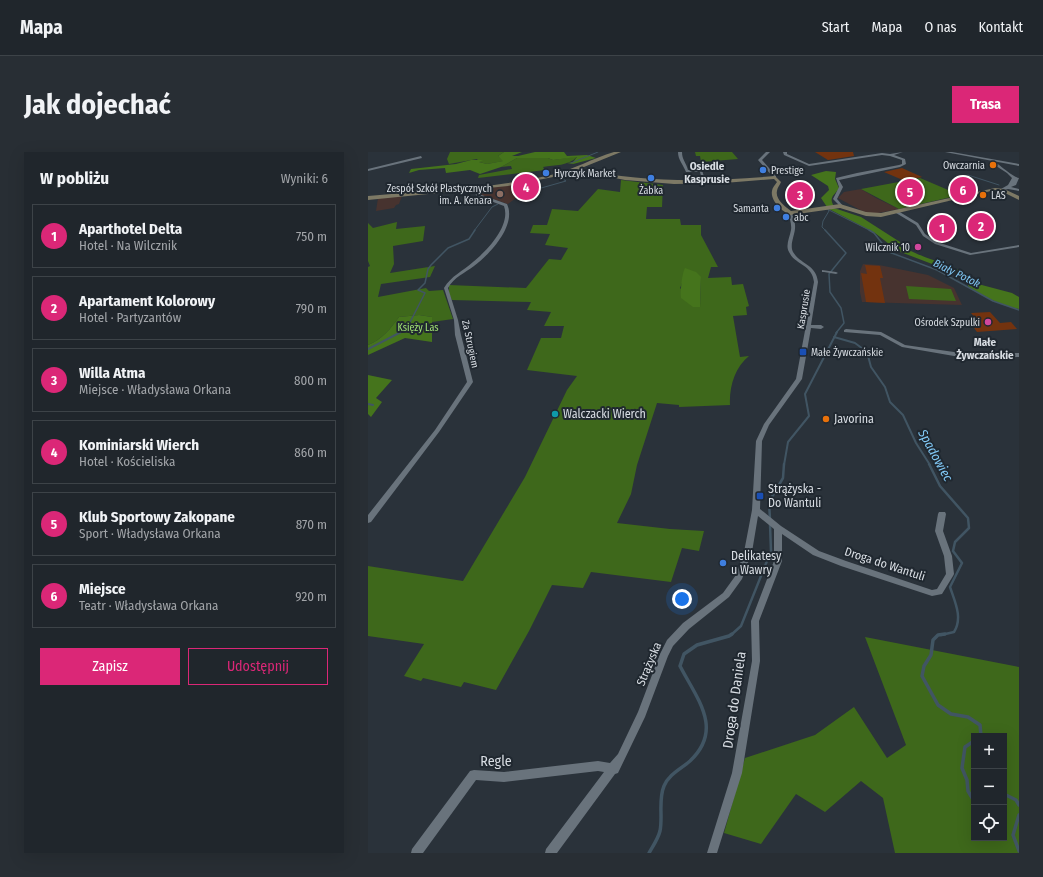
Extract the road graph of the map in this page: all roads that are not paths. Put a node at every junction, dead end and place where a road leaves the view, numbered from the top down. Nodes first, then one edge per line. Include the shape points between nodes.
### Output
1 (619, 152) edge
2 (680, 152) edge
3 (768, 152) edge
4 (785, 152) edge
5 (947, 152) edge
6 (898, 153) edge
7 (890, 155) junction
8 (421, 157) dead end
9 (990, 160) junction
10 (1019, 165) edge
11 (574, 169) junction
12 (368, 170) edge
13 (775, 177) junction
14 (1017, 179) edge
15 (706, 183) junction
16 (479, 187) junction
17 (1009, 187) junction
18 (1000, 189) junction
19 (1019, 190) edge
20 (368, 198) edge
21 (1019, 198) edge
22 (842, 206) junction
23 (897, 212) junction
24 (790, 213) junction
25 (1019, 246) edge
26 (824, 271) dead end
27 (836, 273) dead end
28 (809, 326) junction
29 (821, 328) dead end
30 (846, 331) dead end
31 (1019, 355) edge
32 (799, 379) joint
33 (756, 510) junction
34 (942, 514) dead end
35 (368, 520) edge
36 (776, 526) junction
37 (614, 769) junction
38 (416, 853) edge
39 (550, 853) edge
40 (712, 853) edge

1 - 11 street
2 - 15 street via 680,158 687,171 701,171
3 - 13 street via 760,160
4 - 7 street via 809,165
5 - 9 street
6 - 7 street
7 - 22 street via 904,160 904,164 837,179 841,187 835,199
8 - 12 street
9 - 10 street
9 - 14 street
11 - 15 street via 645,182
11 - 16 street via 546,177
13 - 15 street
13 - 24 street via 779,182 774,191 775,195
14 - 17 street via 1015,184
16 - 20 street
16 - 35 street, Za Strugiem via 476,192 478,195 506,206 509,212 498,237 475,263 458,274 446,288 470,382 437,431
17 - 18 street
17 - 19 street
18 - 21 street
18 - 23 street
22 - 23 street via 870,215
22 - 24 street
23 - 25 street via 917,224 922,232 936,243 971,254
24 - 28 street, Kasprusie via 795,226 791,250 812,270 816,279
26 - 27 street
28 - 29 street
28 - 32 street, Kasprusie
30 - 31 street via 881,334 904,346 954,354
32 - 33 street, Strążyska via 760,437
33 - 36 street, Droga do Wantuli
33 - 37 street, Strążyska via 748,552 739,577 726,595 686,626 670,643 640,719
34 - 36 street, Droga do Wantuli via 939,531 948,556 950,574 939,592 932,593 816,553
36 - 40 street, Droga do Daniela via 778,561 755,621 756,662 737,772
37 - 38 street, Regle via 598,766 504,777 474,775
37 - 39 street, Strążyska

